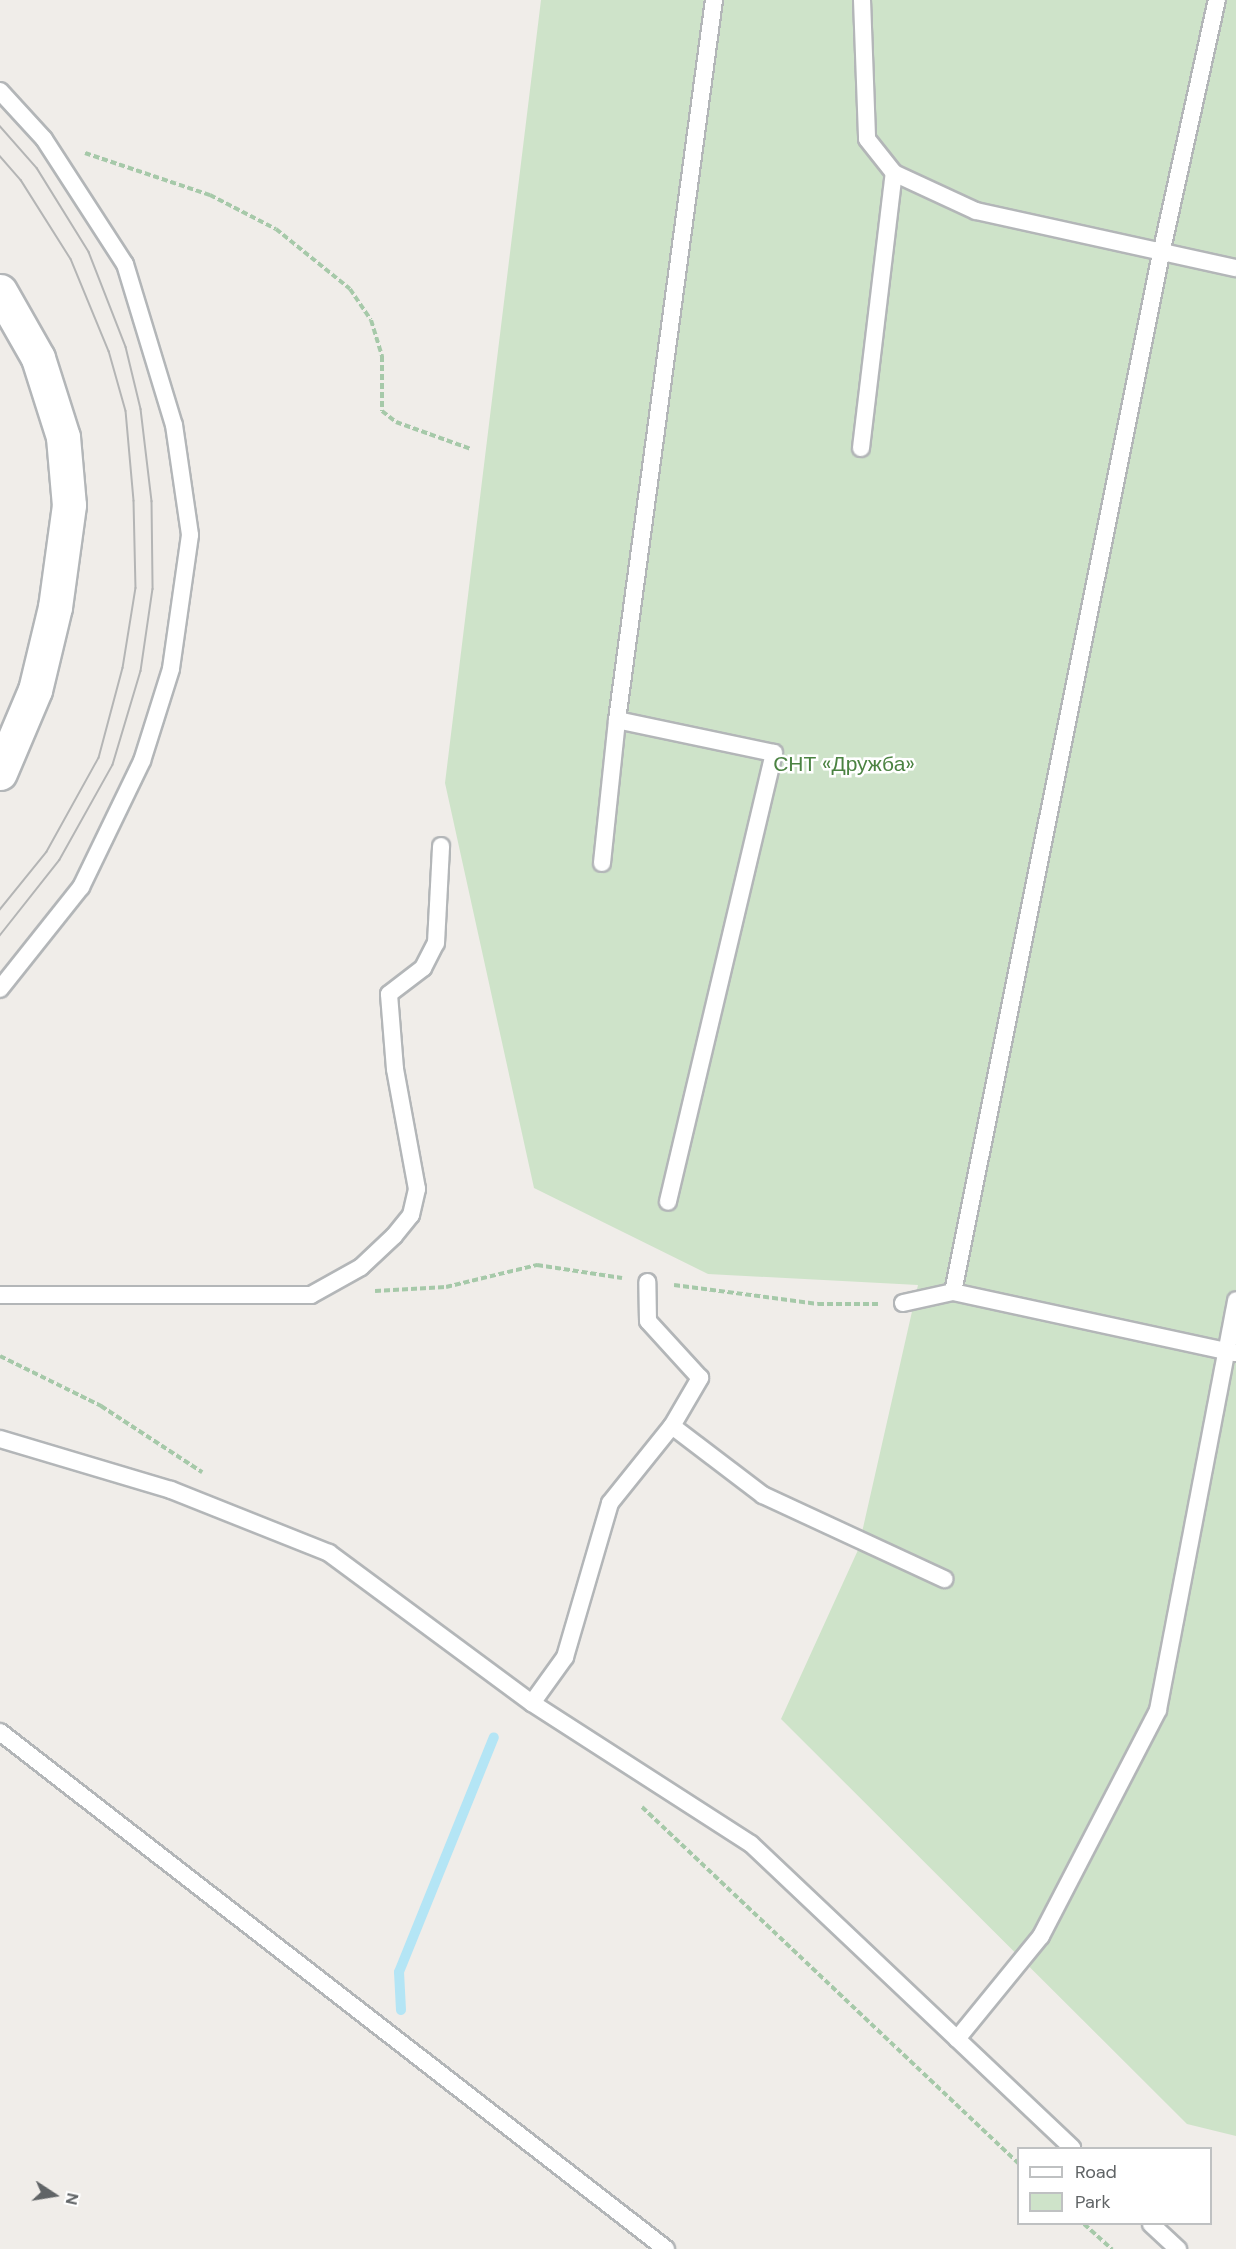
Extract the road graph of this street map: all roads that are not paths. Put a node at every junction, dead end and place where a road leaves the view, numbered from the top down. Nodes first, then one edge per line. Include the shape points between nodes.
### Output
1 (714, 0) edge
2 (862, 0) edge
3 (1217, 0) edge
4 (0, 91) edge
5 (894, 173) junction
6 (1161, 254) junction
7 (1236, 268) edge
8 (0, 291) edge
9 (861, 448) dead end
10 (617, 720) junction
11 (0, 772) edge
12 (441, 846) dead end
13 (602, 863) dead end
14 (0, 989) edge
15 (668, 1202) dead end
16 (647, 1282) road end
17 (953, 1292) junction
18 (0, 1295) edge
19 (1236, 1300) edge
20 (903, 1303) road end
21 (1230, 1352) edge
22 (672, 1426) junction
23 (0, 1439) edge
24 (944, 1579) dead end
25 (532, 1703) junction
26 (0, 1732) edge
27 (957, 2039) junction
28 (1071, 2147) edge
29 (1153, 2225) edge
30 (666, 2249) edge
31 (1178, 2249) edge

1 - 10 lane
2 - 5 lane via 867,139
3 - 6 lane
4 - 14 lane via 44,140 125,264 174,425 190,535 171,669 142,761 81,887
5 - 6 lane via 976,211
5 - 9 lane
6 - 7 lane
6 - 17 lane
8 - 11 street via 38,358 63,437 69,505 55,607 35,690
10 - 13 lane
10 - 15 lane via 774,753
12 - 18 lane via 436,943 423,968 389,994 394,1069 417,1189 411,1215 394,1236 361,1267 311,1295
16 - 22 lane via 648,1321 700,1378
17 - 20 lane
17 - 21 lane
19 - 21 lane
21 - 27 lane via 1158,1710 1041,1936
22 - 24 lane via 763,1495
22 - 25 lane via 610,1503 565,1657
23 - 25 lane via 171,1490 329,1553
25 - 27 lane via 751,1844
26 - 30 lane
27 - 28 lane
29 - 31 lane

